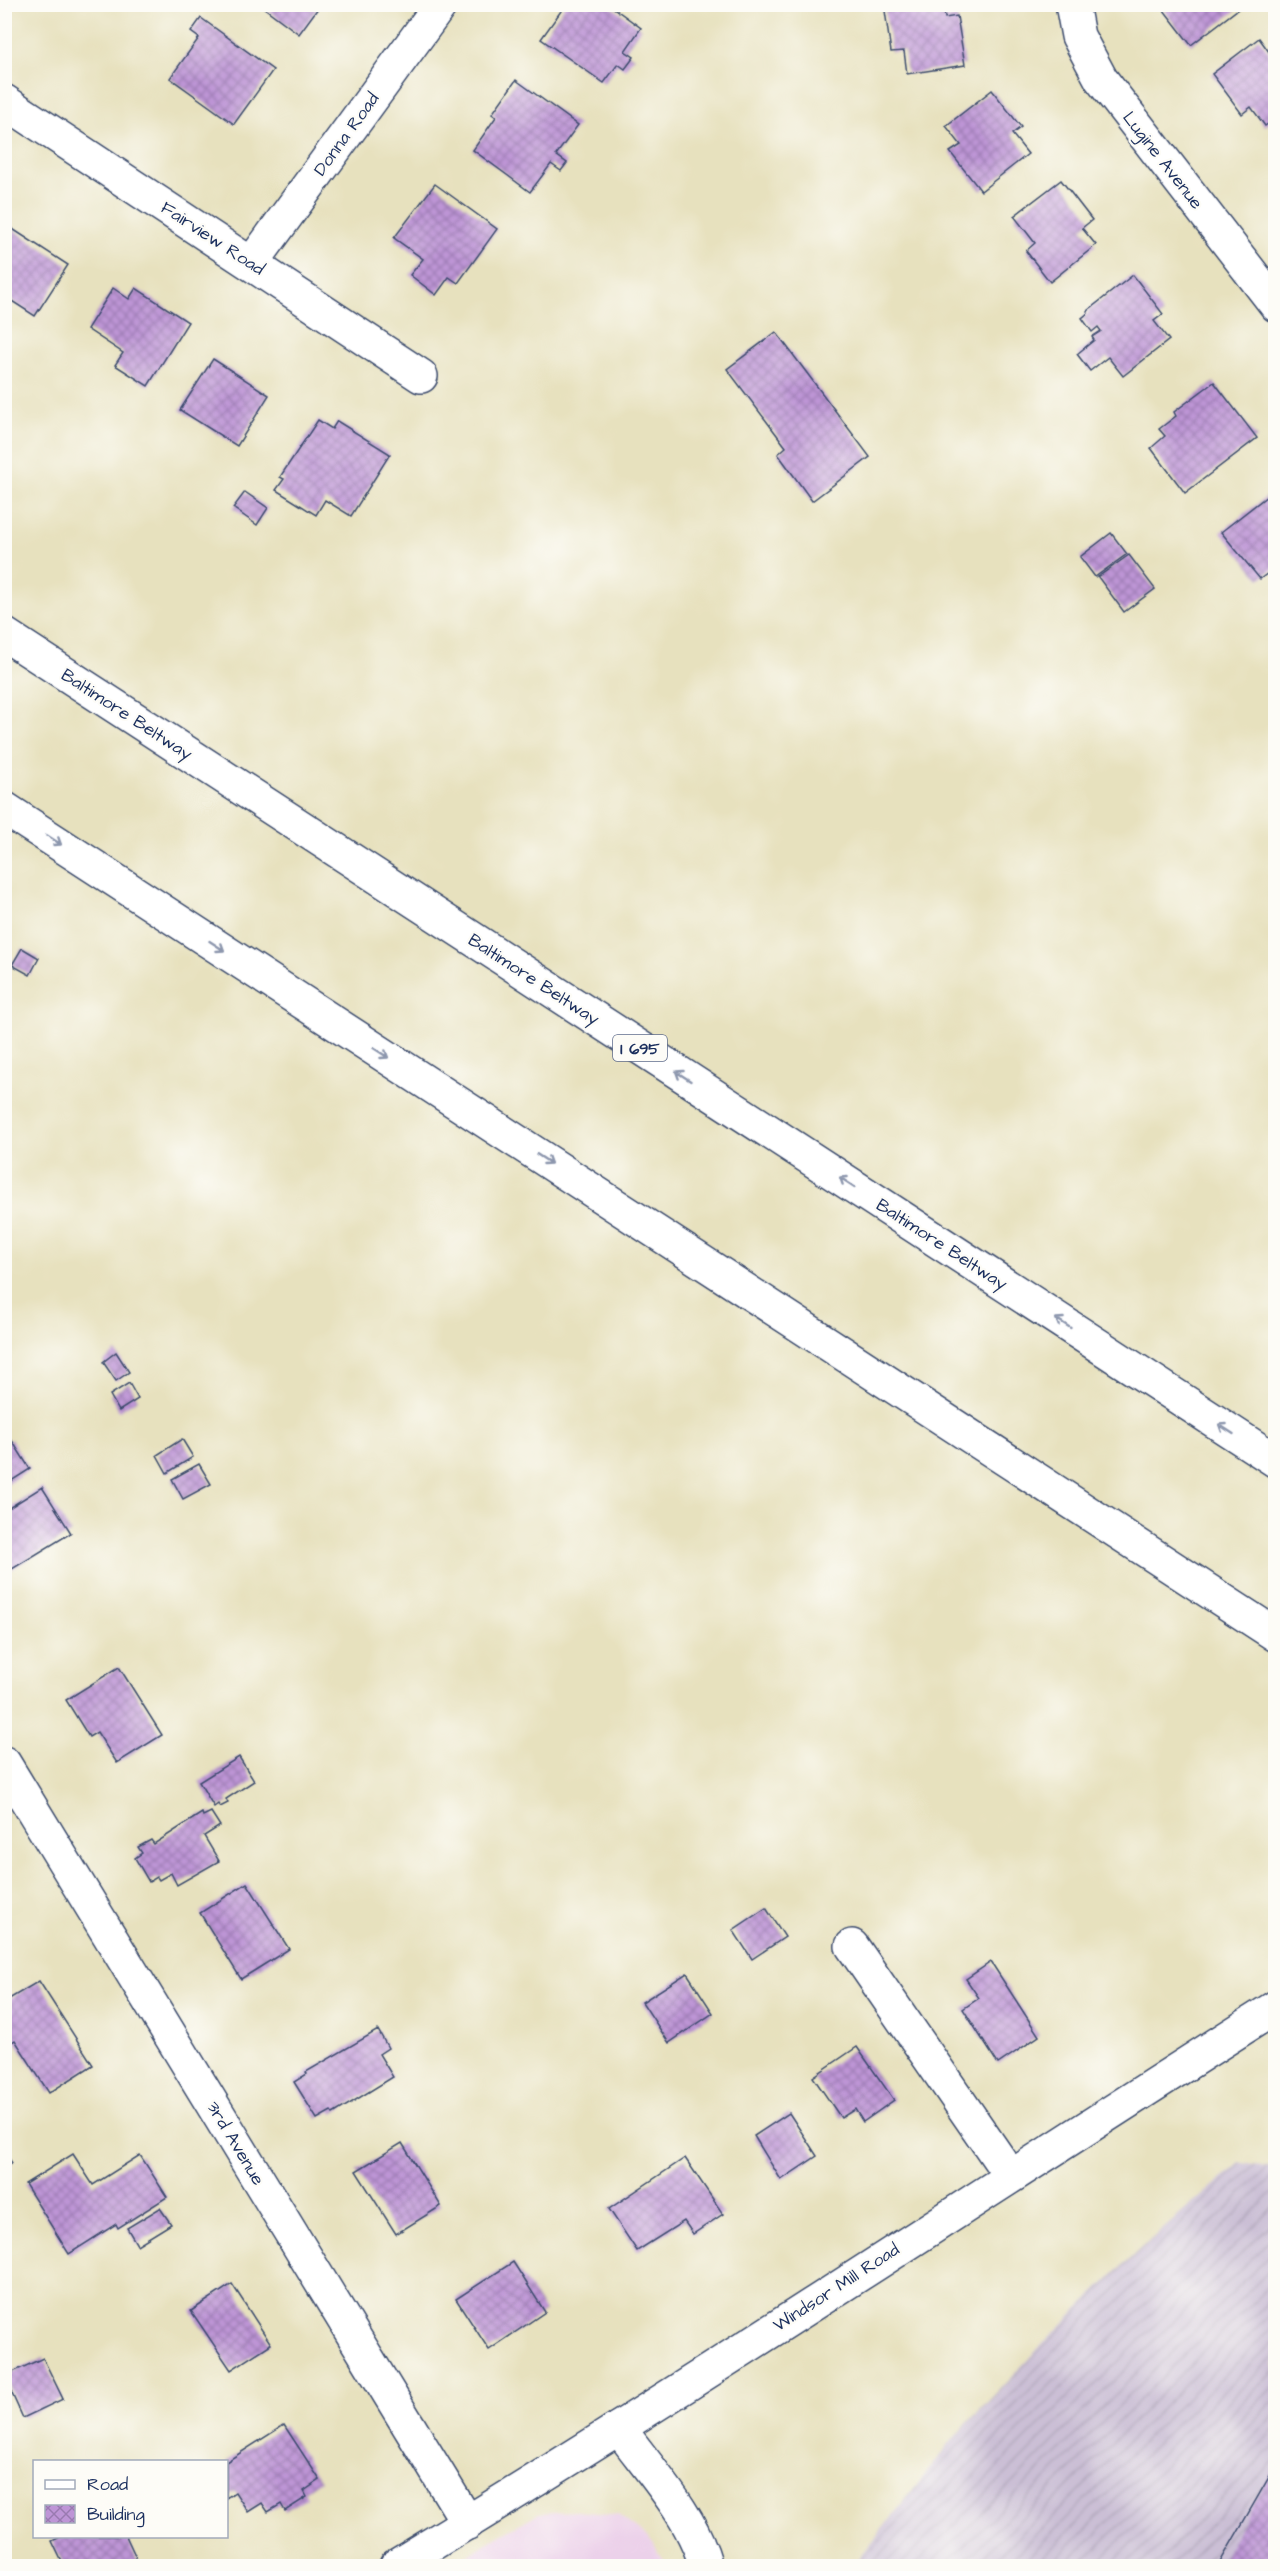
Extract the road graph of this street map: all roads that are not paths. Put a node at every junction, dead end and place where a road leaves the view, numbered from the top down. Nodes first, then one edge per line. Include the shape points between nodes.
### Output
1 (441, 4) edge
2 (1072, 4) edge
3 (4, 101) edge
4 (252, 263) junction
5 (1275, 305) edge
6 (421, 376) dead end
7 (4, 634) edge
8 (4, 808) edge
9 (1275, 1461) edge
10 (1275, 1635) edge
11 (4, 1763) edge
12 (852, 1946) dead end
13 (1275, 2007) edge
14 (1010, 2175) junction
15 (619, 2428) junction
16 (468, 2523) junction
17 (396, 2566) edge
18 (706, 2566) edge

1 - 4 main road, Donna Road
2 - 5 main road, Lugine Avenue via 1078,36 1101,79
3 - 4 main road, Fairview Road
4 - 6 main road, Fairview Road
9 -> 7 main road, Baltimore Beltway / I 695
8 -> 10 main road
11 - 16 main road, 3rd Avenue
12 - 14 main road
13 - 14 main road, Windsor Mill Road
14 - 15 main road, Windsor Mill Road
15 - 16 main road, Windsor Mill Road
15 - 18 main road via 683,2517 700,2544
16 - 17 main road, Windsor Mill Road

